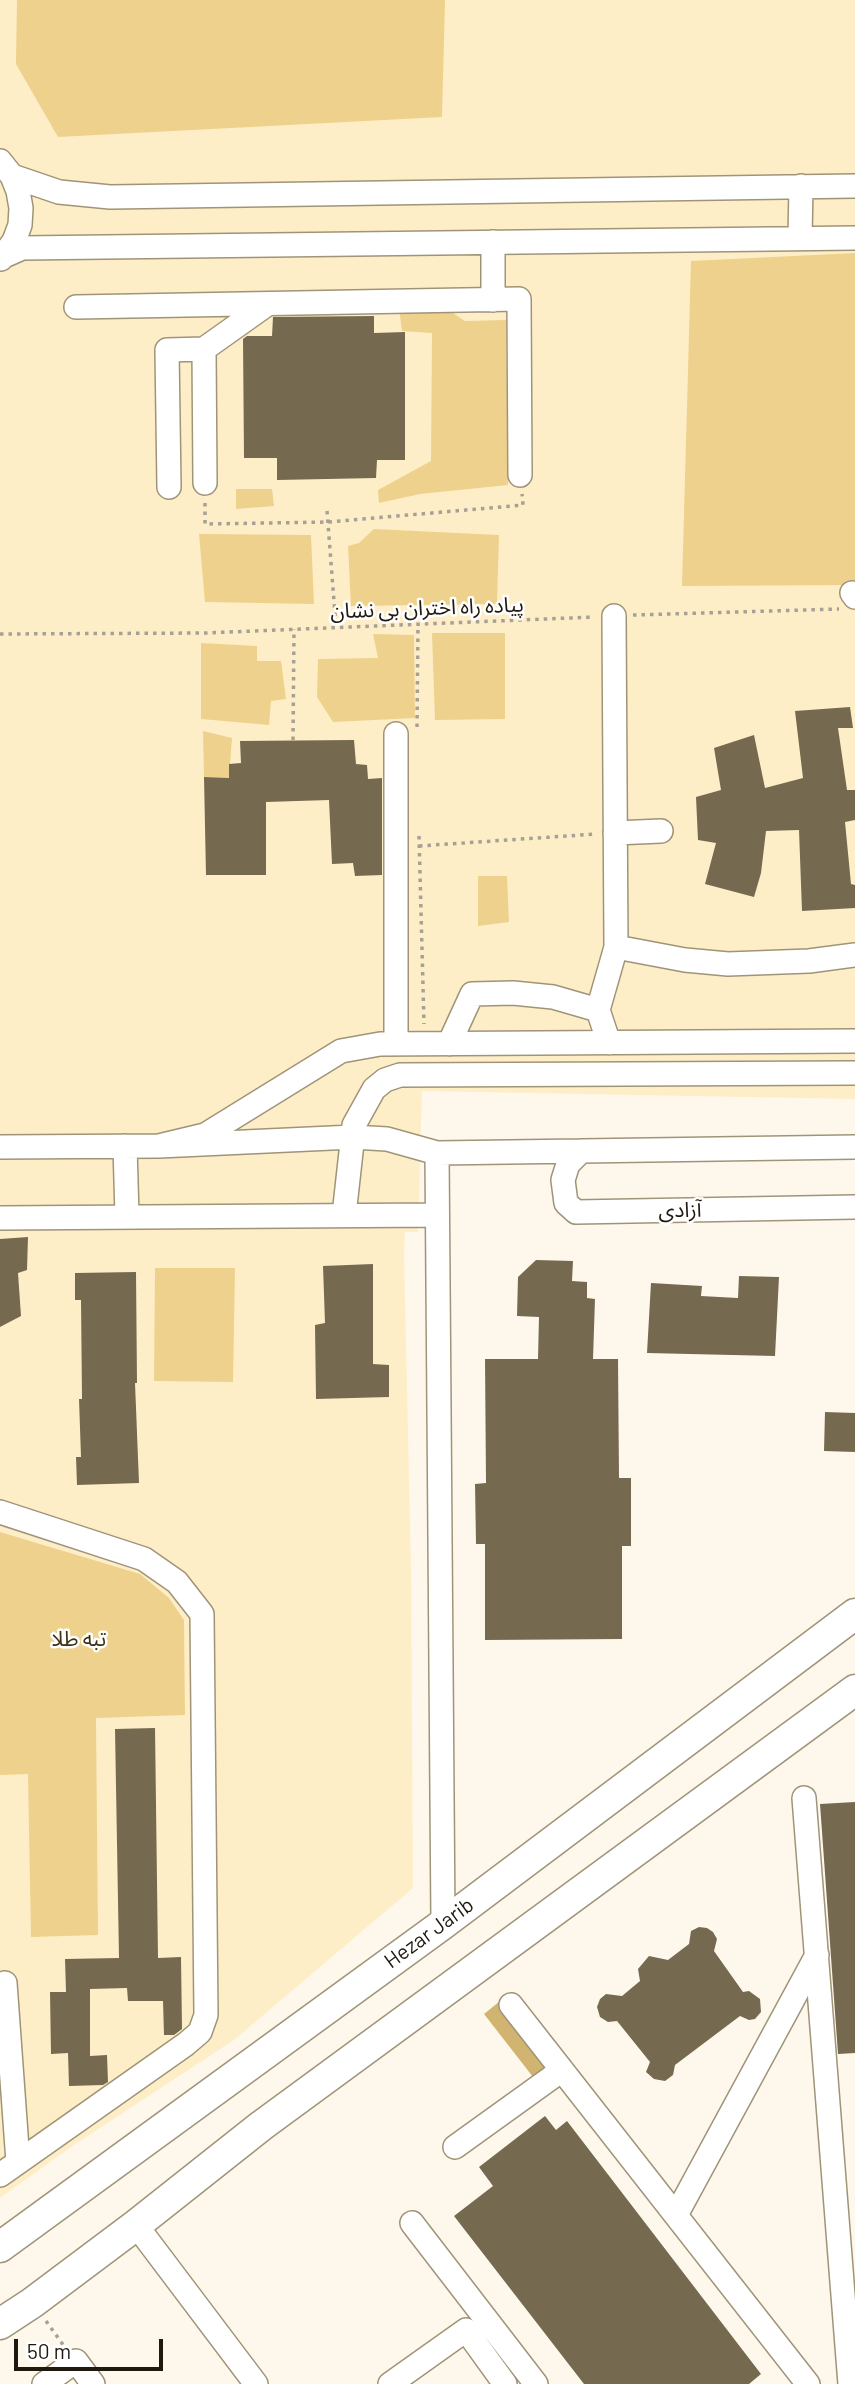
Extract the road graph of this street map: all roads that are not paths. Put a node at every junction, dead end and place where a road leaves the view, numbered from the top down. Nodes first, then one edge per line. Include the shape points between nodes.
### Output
1 (6, 168) edge
2 (801, 186) junction
3 (855, 186) edge
4 (800, 238) junction
5 (855, 238) edge
6 (493, 242) junction
7 (2, 258) edge
8 (492, 300) junction
9 (266, 305) junction
10 (76, 307) dead end
11 (204, 349) junction
12 (520, 475) road end
13 (205, 483) road end
14 (169, 487) dead end
15 (614, 616) road end
16 (406, 732) road end
17 (662, 831) dead end
18 (615, 833) junction
19 (616, 947) junction
20 (855, 955) edge
21 (598, 1010) junction
22 (855, 1041) edge
23 (609, 1043) junction
24 (396, 1044) junction
25 (449, 1044) junction
26 (855, 1073) edge
27 (353, 1137) junction
28 (125, 1146) junction
29 (159, 1146) junction
30 (0, 1147) edge
31 (855, 1147) edge
32 (581, 1151) junction
33 (437, 1153) junction
34 (855, 1207) edge
35 (344, 1215) junction
36 (436, 1215) junction
37 (127, 1216) junction
38 (0, 1218) edge
39 (0, 1512) edge
40 (855, 1614) edge
41 (855, 1690) edge
42 (804, 1798) dead end
43 (443, 1924) junction
44 (817, 1955) junction
45 (5, 1983) dead end
46 (511, 2005) dead end
47 (562, 2070) junction
48 (455, 2147) dead end
49 (9, 2169) edge
50 (676, 2215) junction
51 (412, 2223) dead end
52 (136, 2225) junction
53 (0, 2247) edge
54 (847, 2254) edge
55 (0, 2324) edge
56 (44, 2384) edge
57 (93, 2384) edge
58 (256, 2384) edge
59 (390, 2384) edge
60 (505, 2384) edge
61 (536, 2384) edge
62 (808, 2384) edge
63 (850, 2384) edge

1 - 2 street via 58,192 110,197
1 - 7 street via 20,200 20,225
2 - 3 street
2 - 4 street
4 - 5 street
4 - 6 street
6 - 7 street via 22,248
6 - 8 street
8 - 9 street
8 - 12 street via 519,299
9 - 10 street
9 - 11 street
11 - 13 street
11 - 14 street via 167,351
15 - 18 street
16 - 24 street
17 - 18 street
18 - 19 street
19 - 20 street via 727,964
19 - 21 street
21 - 23 street
21 - 25 street via 553,997 472,993
22 - 23 street
23 - 25 street
24 - 25 street
24 - 29 street via 341,1051 205,1135
26 - 27 street via 400,1075 374,1089 354,1125
27 - 29 street
27 - 33 street via 387,1139
27 - 35 street
28 - 29 street
28 - 30 street
28 - 37 street
31 - 32 street
32 - 33 street
32 - 34 street, آزادی via 568,1164 563,1180 566,1203 576,1212
33 - 36 street
35 - 36 street
35 - 37 street
36 - 43 street
37 - 38 street
39 - 49 street via 144,1559 177,1582 202,1614 206,2015 200,2032 186,2044
40 - 43 main road, Hezar Jarib
41 - 52 main road via 261,2126
42 - 44 street
43 - 53 main road, Hezar Jarib
44 - 50 street
44 - 54 street
45 - 49 street
46 - 47 street
47 - 48 street
47 - 50 street
50 - 62 street
51 - 61 street
52 - 55 main road
52 - 58 street
54 - 63 street
56 - 57 street via 76,2361
59 - 60 street via 466,2330

